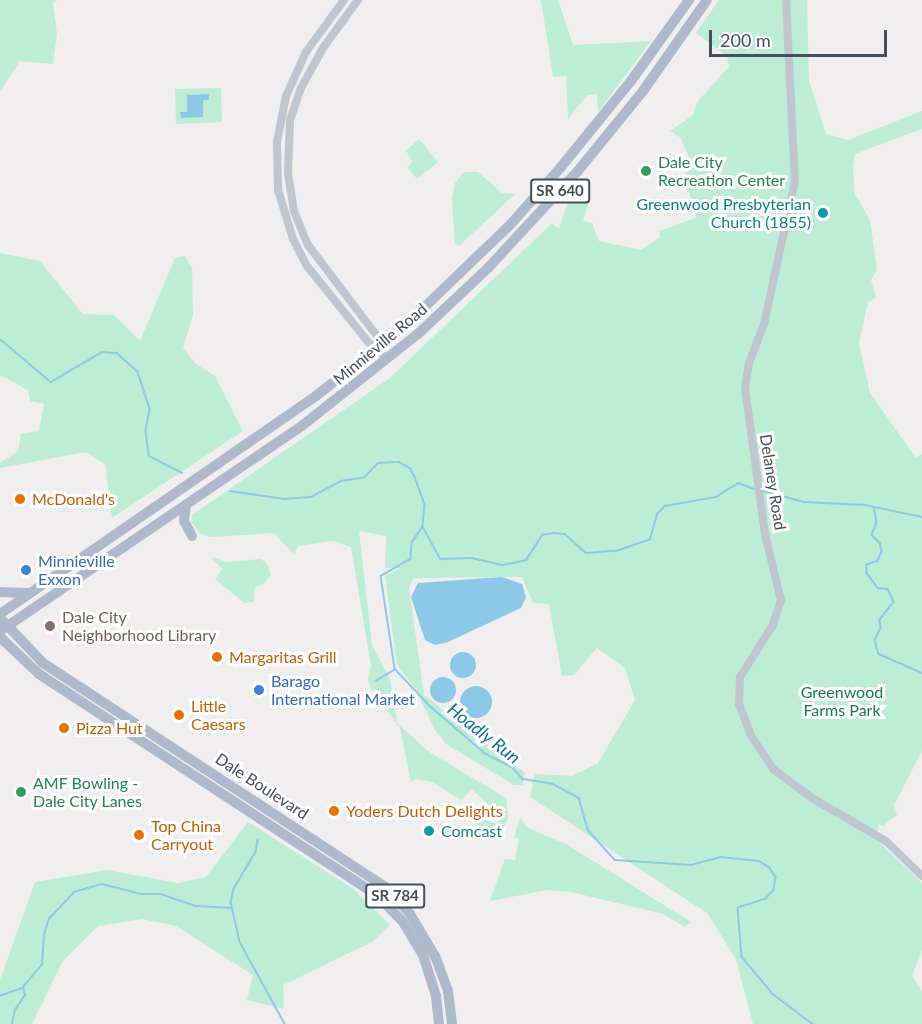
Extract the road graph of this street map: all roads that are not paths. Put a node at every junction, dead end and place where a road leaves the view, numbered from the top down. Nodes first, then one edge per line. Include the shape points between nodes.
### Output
1 (344, 0) edge
2 (358, 0) edge
3 (689, 0) edge
4 (707, 0) edge
5 (786, 0) edge
6 (378, 348) junction
7 (387, 358) junction
8 (186, 505) junction
9 (192, 536) dead end
10 (0, 592) edge
11 (31, 592) junction
12 (0, 615) edge
13 (25, 615) junction
14 (3, 629) edge
15 (0, 637) edge
16 (0, 650) edge
17 (30, 652) junction
18 (18, 656) junction
19 (922, 876) edge
20 (439, 1024) edge
21 (452, 1024) edge

1 - 6 street via 306,52 286,96 279,127 277,179 284,216 307,266 368,342
2 - 6 street via 316,58 301,88 290,120 288,173 294,211 308,245 377,336
3 - 6 main road, Minnieville Road / SR 640 via 631,81 554,176 447,286
4 - 7 main road, Minnieville Road / SR 640 via 643,91 548,205 454,301
5 - 19 street, Delaney Road via 796,169 764,324 749,363 745,388 760,497 781,600 772,625 740,677 739,704 744,723 781,776 880,837
6 - 7 street
6 - 11 main road, Minnieville Road / SR 640 via 251,442
7 - 8 main road, Minnieville Road / SR 640 via 303,424
8 - 9 main road via 184,522
8 - 13 main road, Minnieville Road / SR 640
10 - 11 main road
11 - 12 main road, Minnieville Road / SR 640
12 - 14 main road, Dale Boulevard / SR 784
13 - 14 main road, Minnieville Road / SR 640
13 - 17 main road via 21,633
14 - 17 main road, Dale Boulevard / SR 784
15 - 18 main road, Dale Boulevard / SR 784
16 - 18 main road
17 - 21 main road, Dale Boulevard / SR 784 via 385,887 410,914 436,958 448,991
18 - 20 main road, Dale Boulevard / SR 784 via 49,681 377,895 403,922 423,956 436,996

